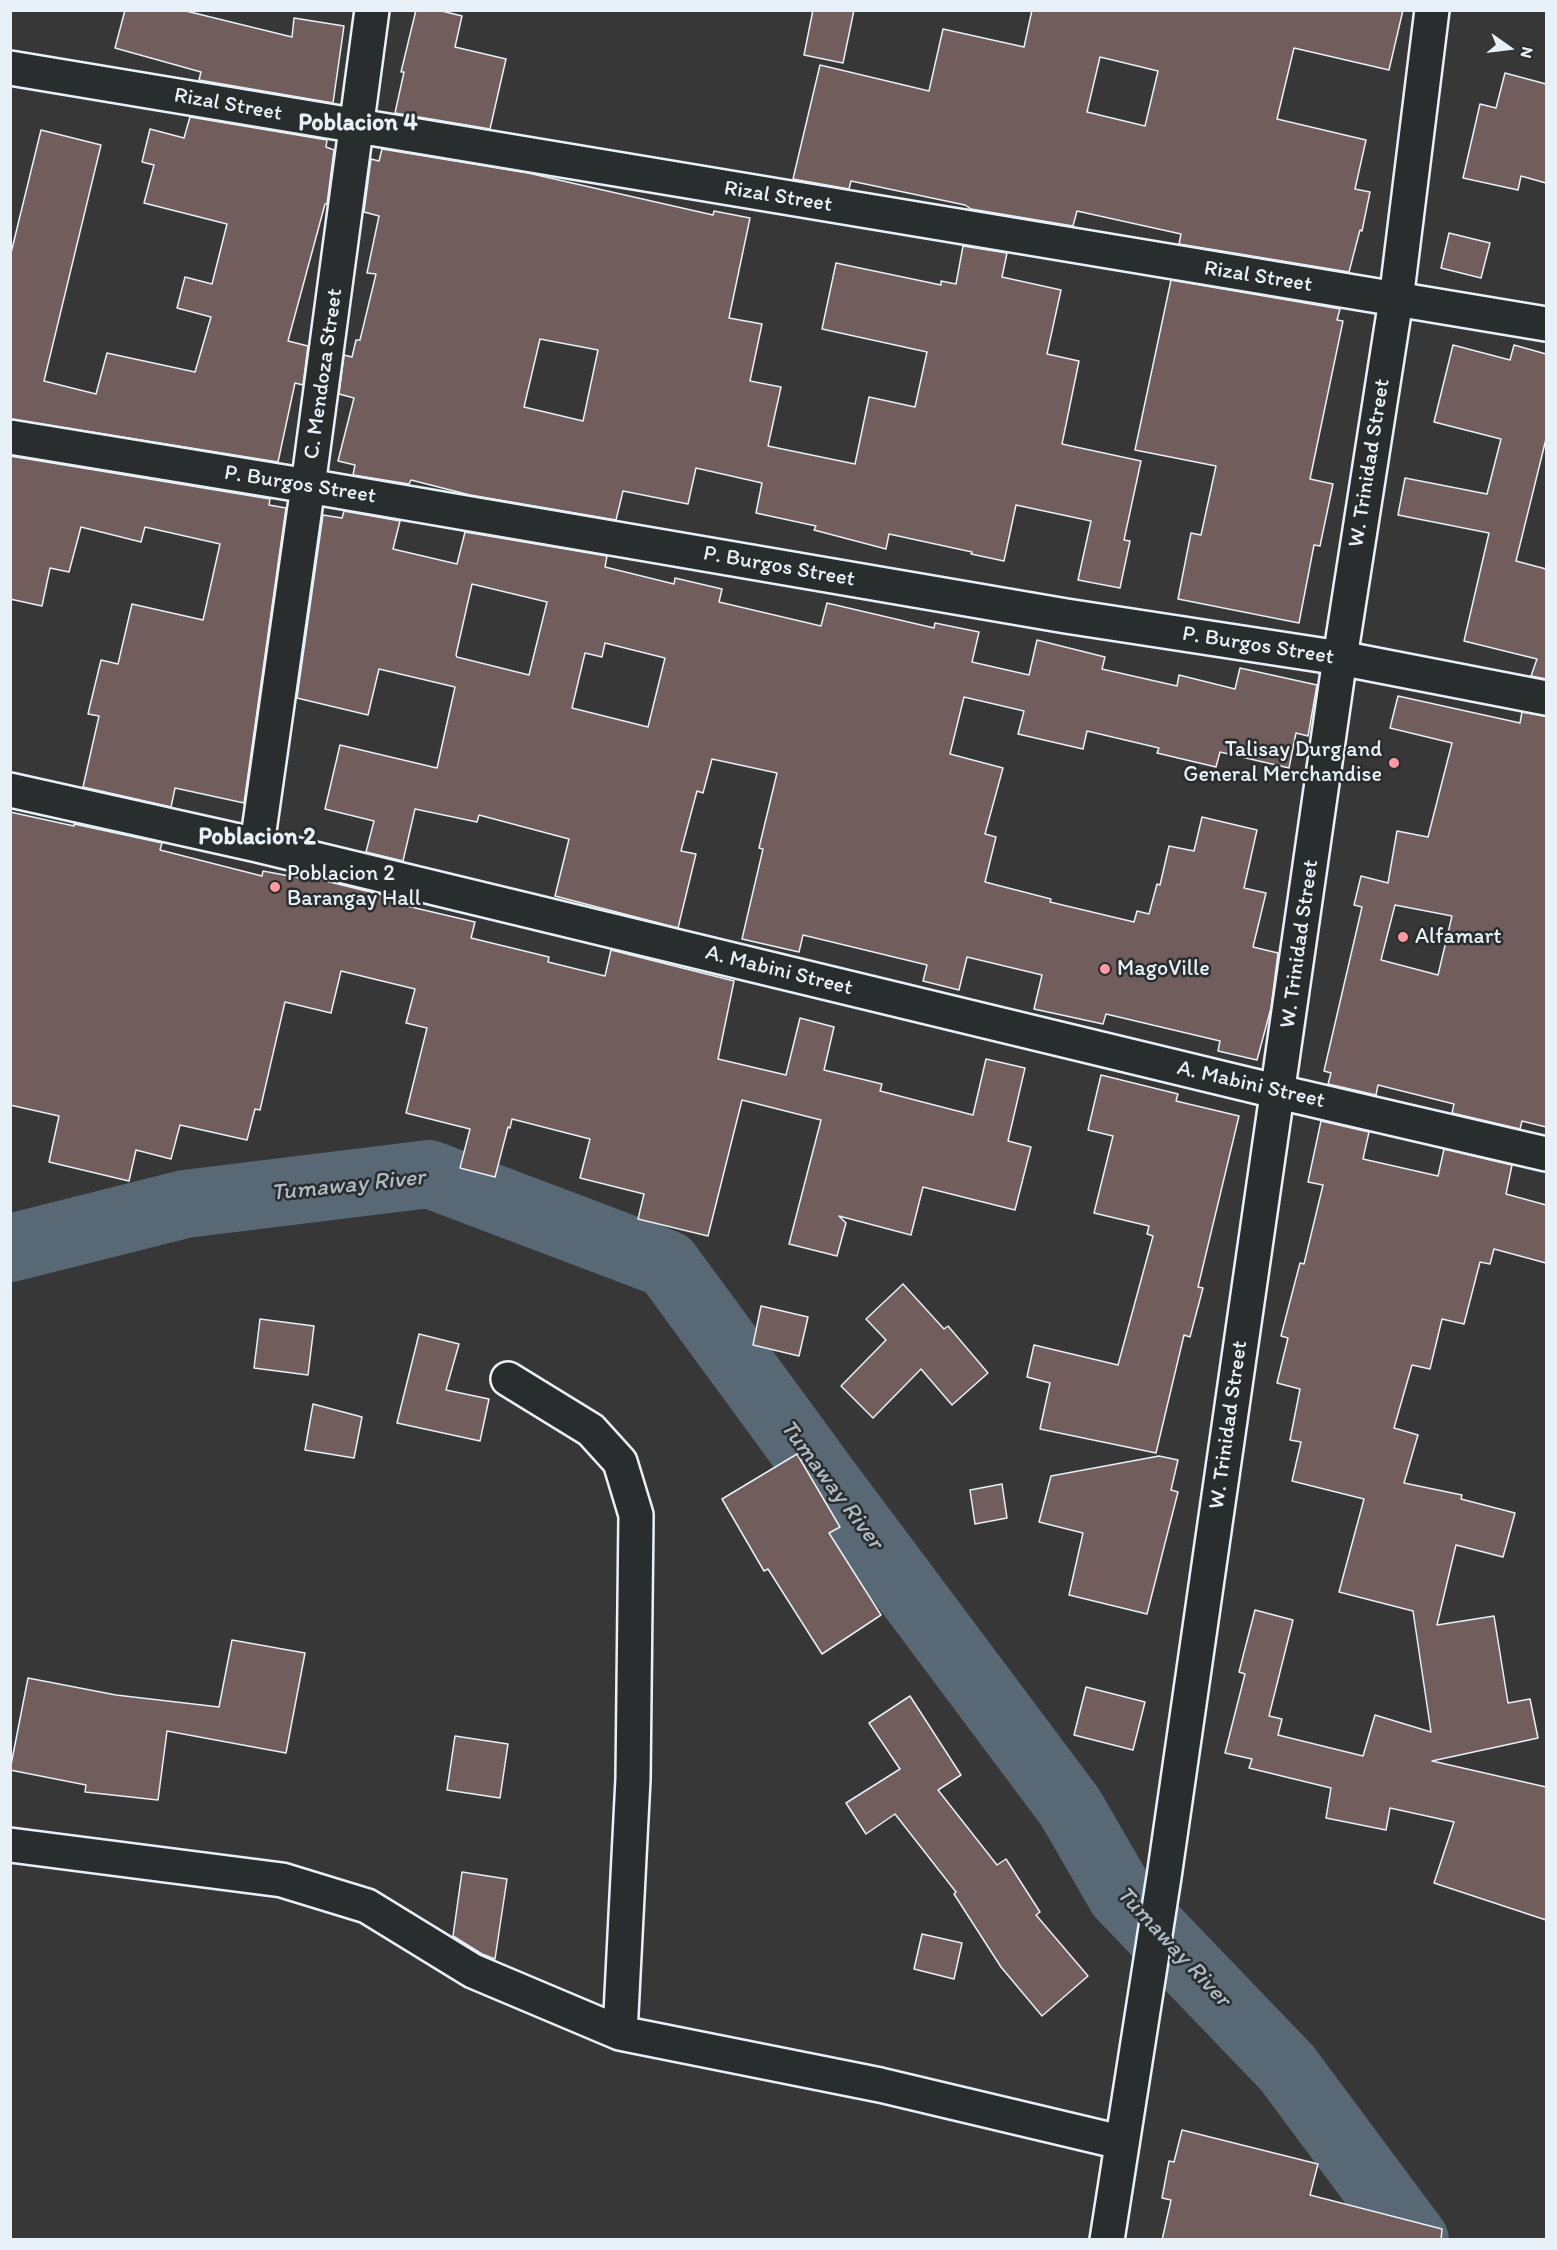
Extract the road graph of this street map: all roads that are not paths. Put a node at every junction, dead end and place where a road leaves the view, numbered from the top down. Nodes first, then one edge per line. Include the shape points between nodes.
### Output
1 (372, 10) edge
2 (1432, 10) edge
3 (10, 68) edge
4 (357, 127) junction
5 (1396, 300) junction
6 (1546, 324) edge
7 (10, 437) edge
8 (309, 486) junction
9 (1340, 658) junction
10 (1546, 698) edge
11 (10, 790) edge
12 (257, 845) junction
13 (1278, 1092) junction
14 (1546, 1154) edge
15 (508, 1379) dead end
16 (10, 1845) edge
17 (621, 2033) junction
18 (1120, 2142) junction
19 (1107, 2240) edge

1 - 4 street, C. Mendoza Street
2 - 5 street, W. Trinidad Street
3 - 4 street, Rizal Street
4 - 5 street, Rizal Street
4 - 8 street, C. Mendoza Street
5 - 6 street, Rizal Street
5 - 9 street, W. Trinidad Street
7 - 8 street, P. Burgos Street
8 - 9 street, P. Burgos Street via 1066,616
8 - 12 street, C. Mendoza Street
9 - 10 street, P. Burgos Street
9 - 13 street, W. Trinidad Street
11 - 12 street, A. Mabini Street
12 - 13 street, A. Mabini Street
13 - 14 street, A. Mabini Street
13 - 18 street, W. Trinidad Street via 1164,1877
15 - 17 street via 591,1430 620,1462 636,1515 633,1779
16 - 17 street via 282,1880 367,1906 473,1971
17 - 18 street via 880,2085
18 - 19 street, W. Trinidad Street

